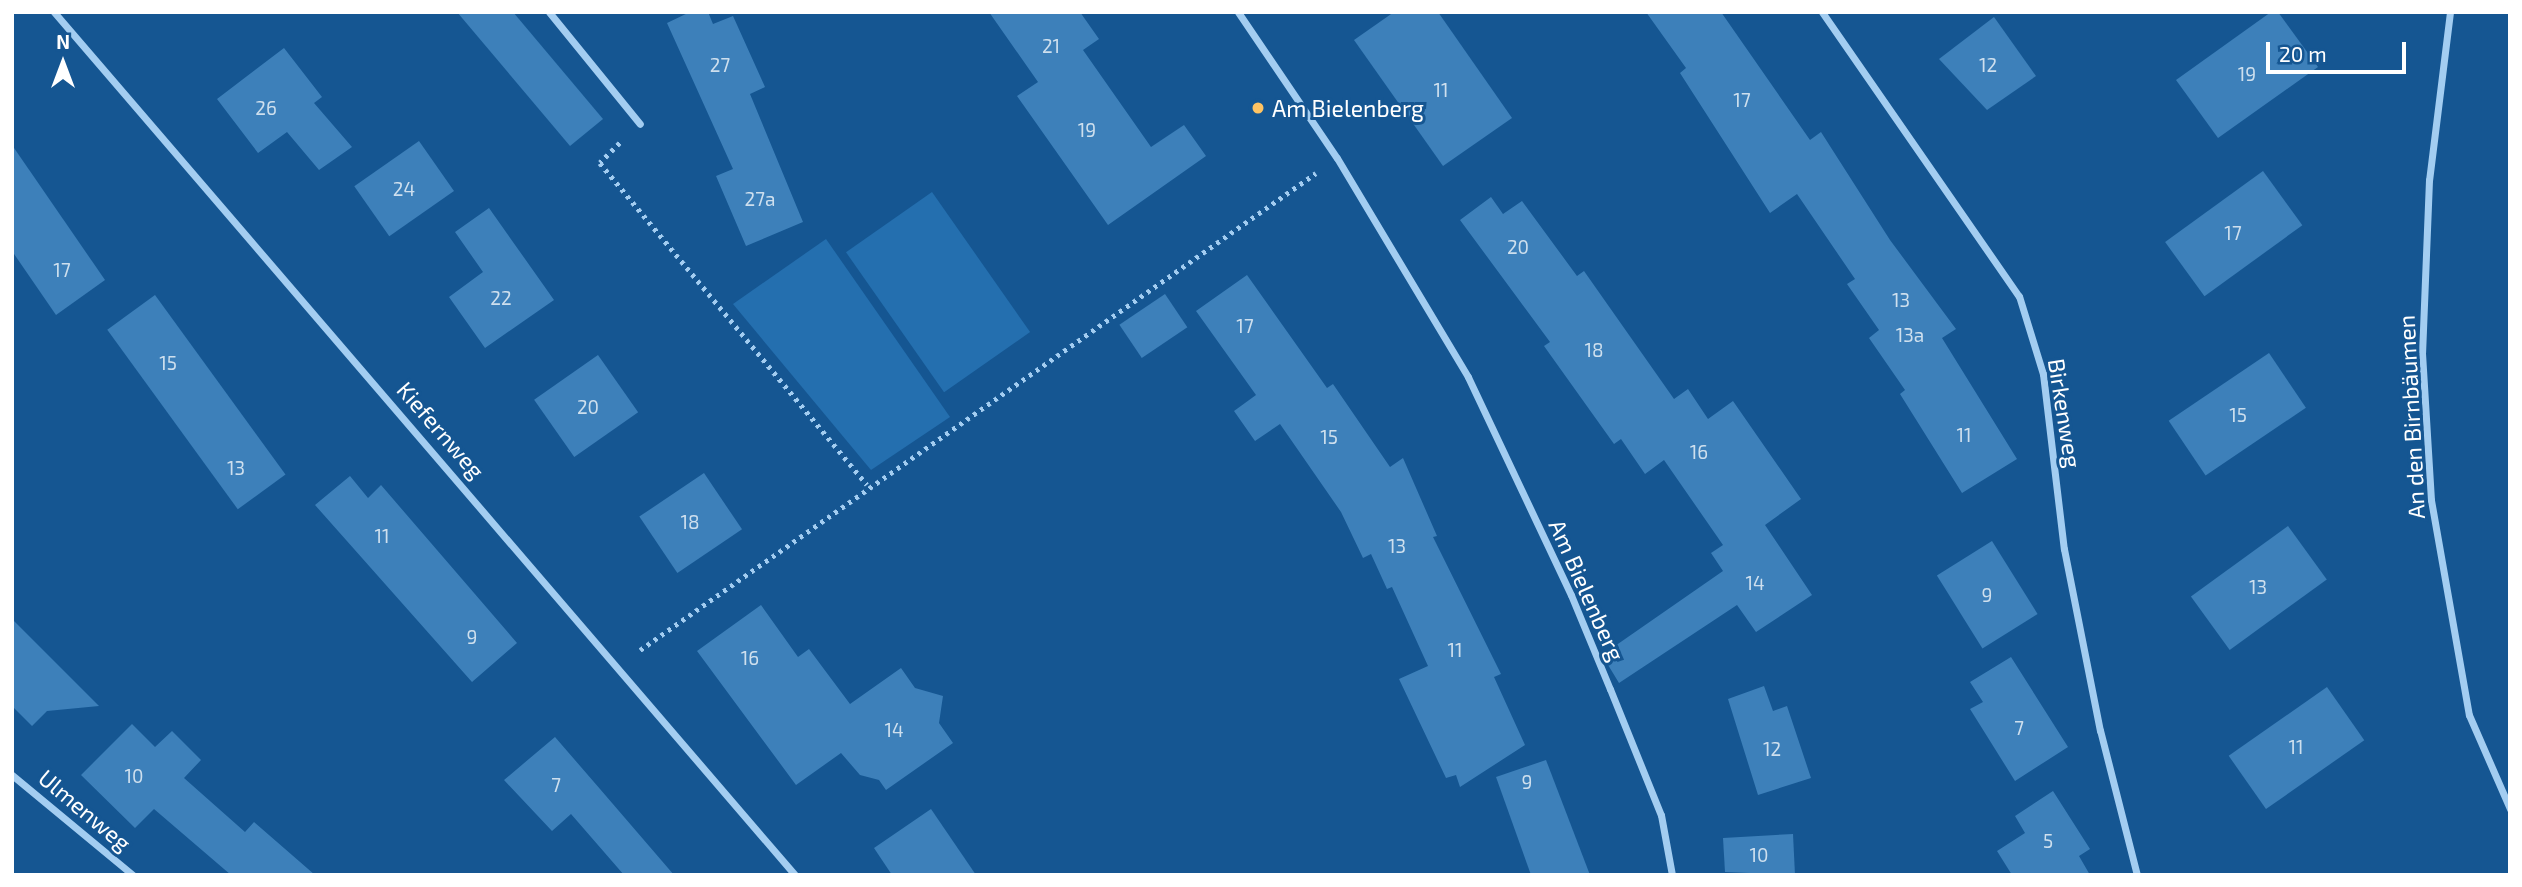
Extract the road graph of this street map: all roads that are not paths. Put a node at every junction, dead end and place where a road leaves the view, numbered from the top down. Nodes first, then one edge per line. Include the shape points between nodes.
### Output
1 (54, 12) edge
2 (549, 12) edge
3 (1238, 12) edge
4 (1822, 12) edge
5 (2450, 12) edge
6 (640, 124) road end
7 (12, 775) edge
8 (2510, 809) edge
9 (133, 875) edge
10 (795, 875) edge
11 (1672, 875) edge
12 (2137, 875) edge

1 - 10 street, Kiefernweg
2 - 6 street
3 - 11 street, Am Bielenberg via 1337,158 1468,377 1610,689 1661,815
4 - 12 street, Birkenweg via 2019,296 2043,373 2064,549
5 - 8 street, An den Birnbäumen via 2429,180 2422,353 2431,500 2469,715
7 - 9 street, Ulmenweg

